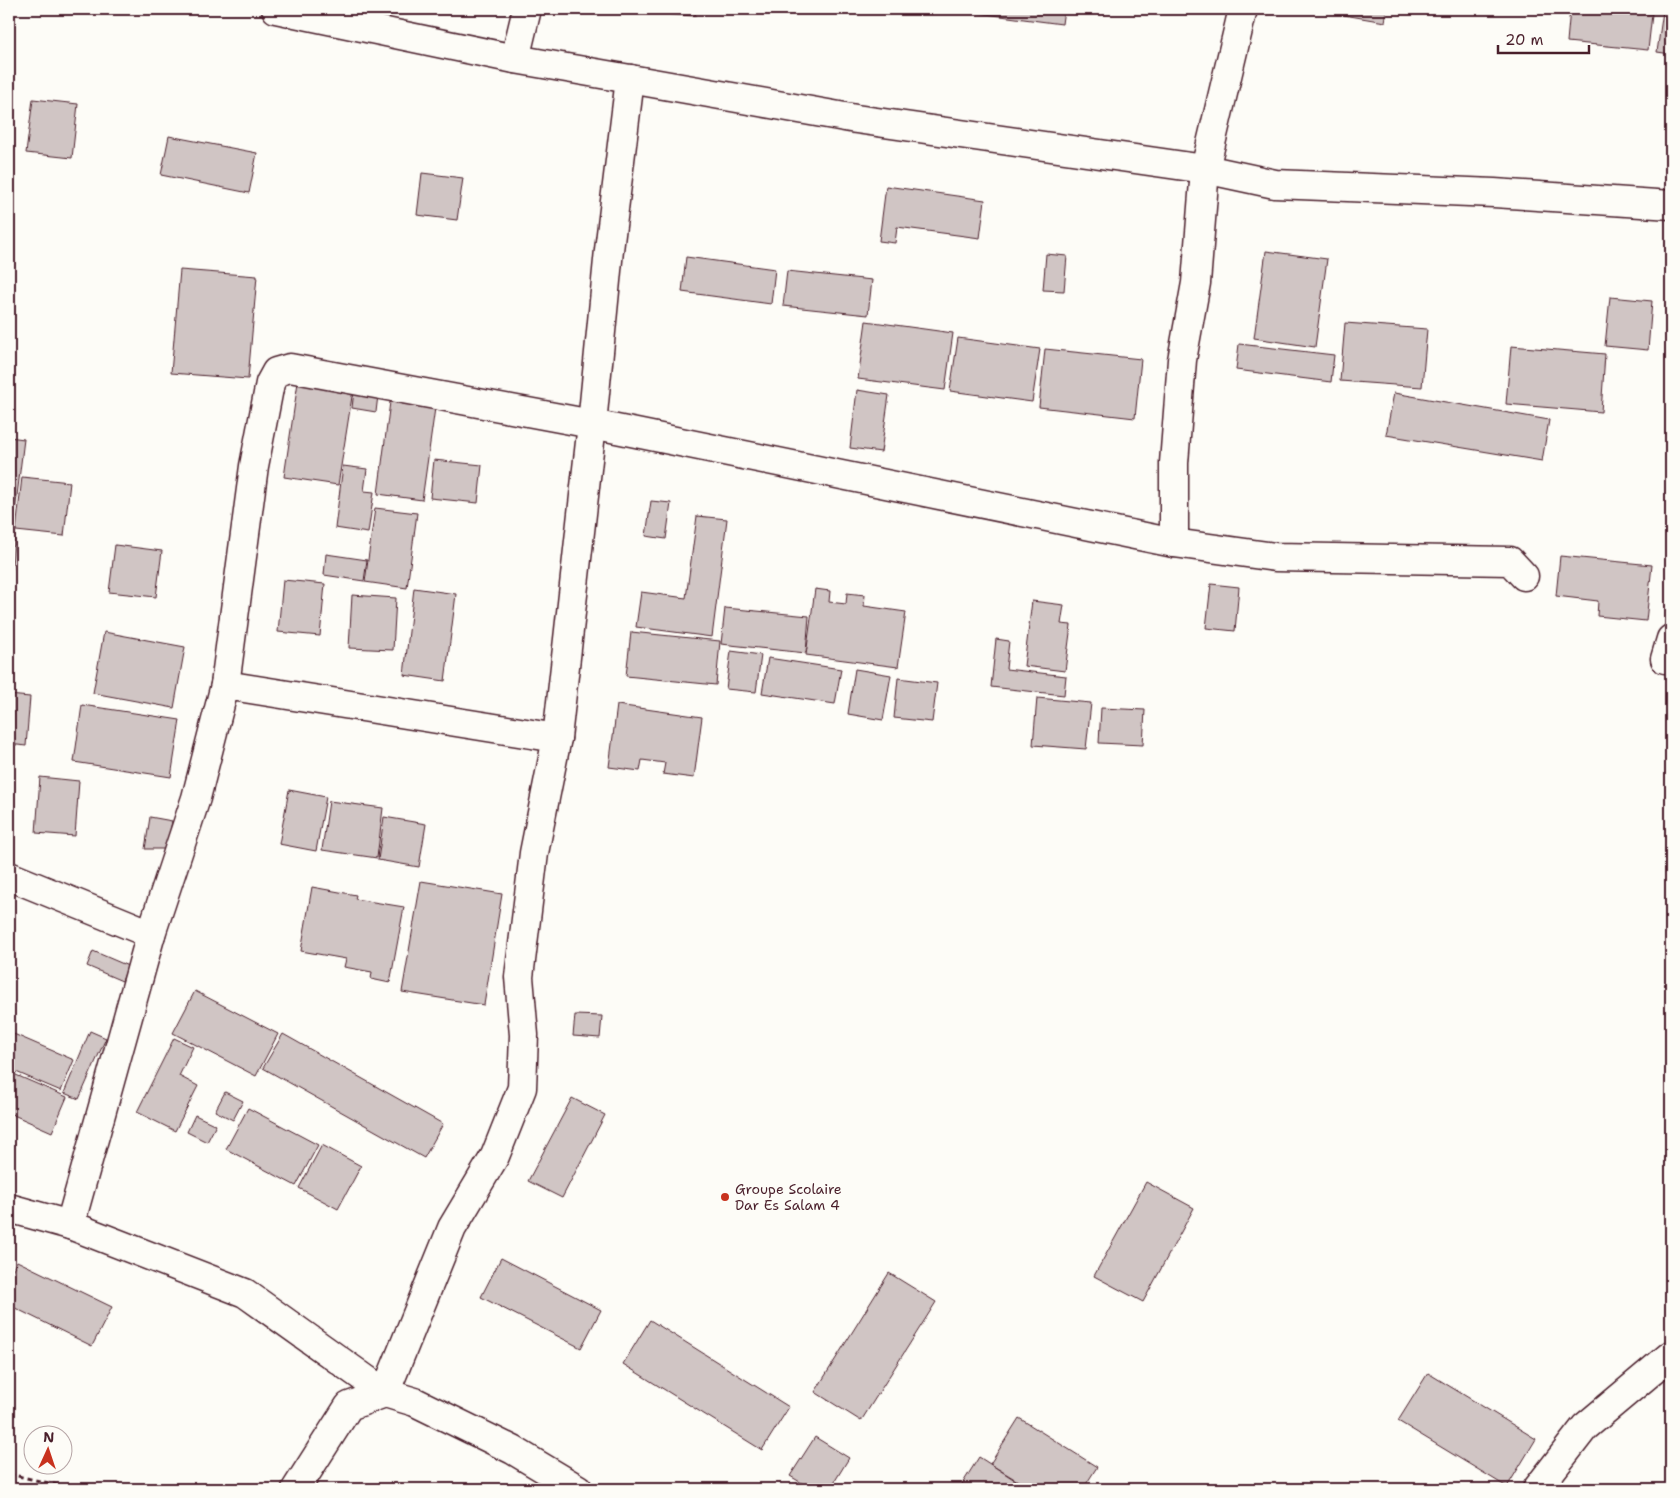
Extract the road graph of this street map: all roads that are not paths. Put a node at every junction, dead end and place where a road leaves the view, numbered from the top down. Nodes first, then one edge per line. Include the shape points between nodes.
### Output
1 (276, 9) edge
2 (527, 9) edge
3 (1243, 9) edge
4 (515, 59) junction
5 (630, 79) junction
6 (1206, 169) junction
7 (1671, 205) edge
8 (592, 424) junction
9 (1174, 543) junction
10 (1524, 576) dead end
11 (225, 685) junction
12 (557, 738) junction
13 (9, 876) edge
14 (152, 934) junction
15 (9, 1208) edge
16 (70, 1225) junction
17 (1671, 1355) edge
18 (385, 1393) junction
19 (296, 1489) edge
20 (578, 1489) edge
21 (1537, 1489) edge

1 - 4 street
2 - 4 street
3 - 6 street
4 - 5 street
5 - 6 street via 866,120
5 - 8 street via 608,250
6 - 7 street via 1275,184 1494,193
6 - 9 street via 1196,283 1182,360 1174,463
8 - 9 street
8 - 11 street via 290,368 276,372 270,383 254,466
8 - 12 street
9 - 10 street via 1275,557 1510,561
11 - 12 street
11 - 14 street via 196,798
12 - 18 street via 534,853 519,977 524,1035 522,1088 495,1156 452,1228
13 - 14 street
14 - 16 street
15 - 16 street
16 - 18 street via 245,1293
17 - 21 street via 1585,1427
18 - 19 street via 349,1406
18 - 20 street via 415,1402 513,1450

